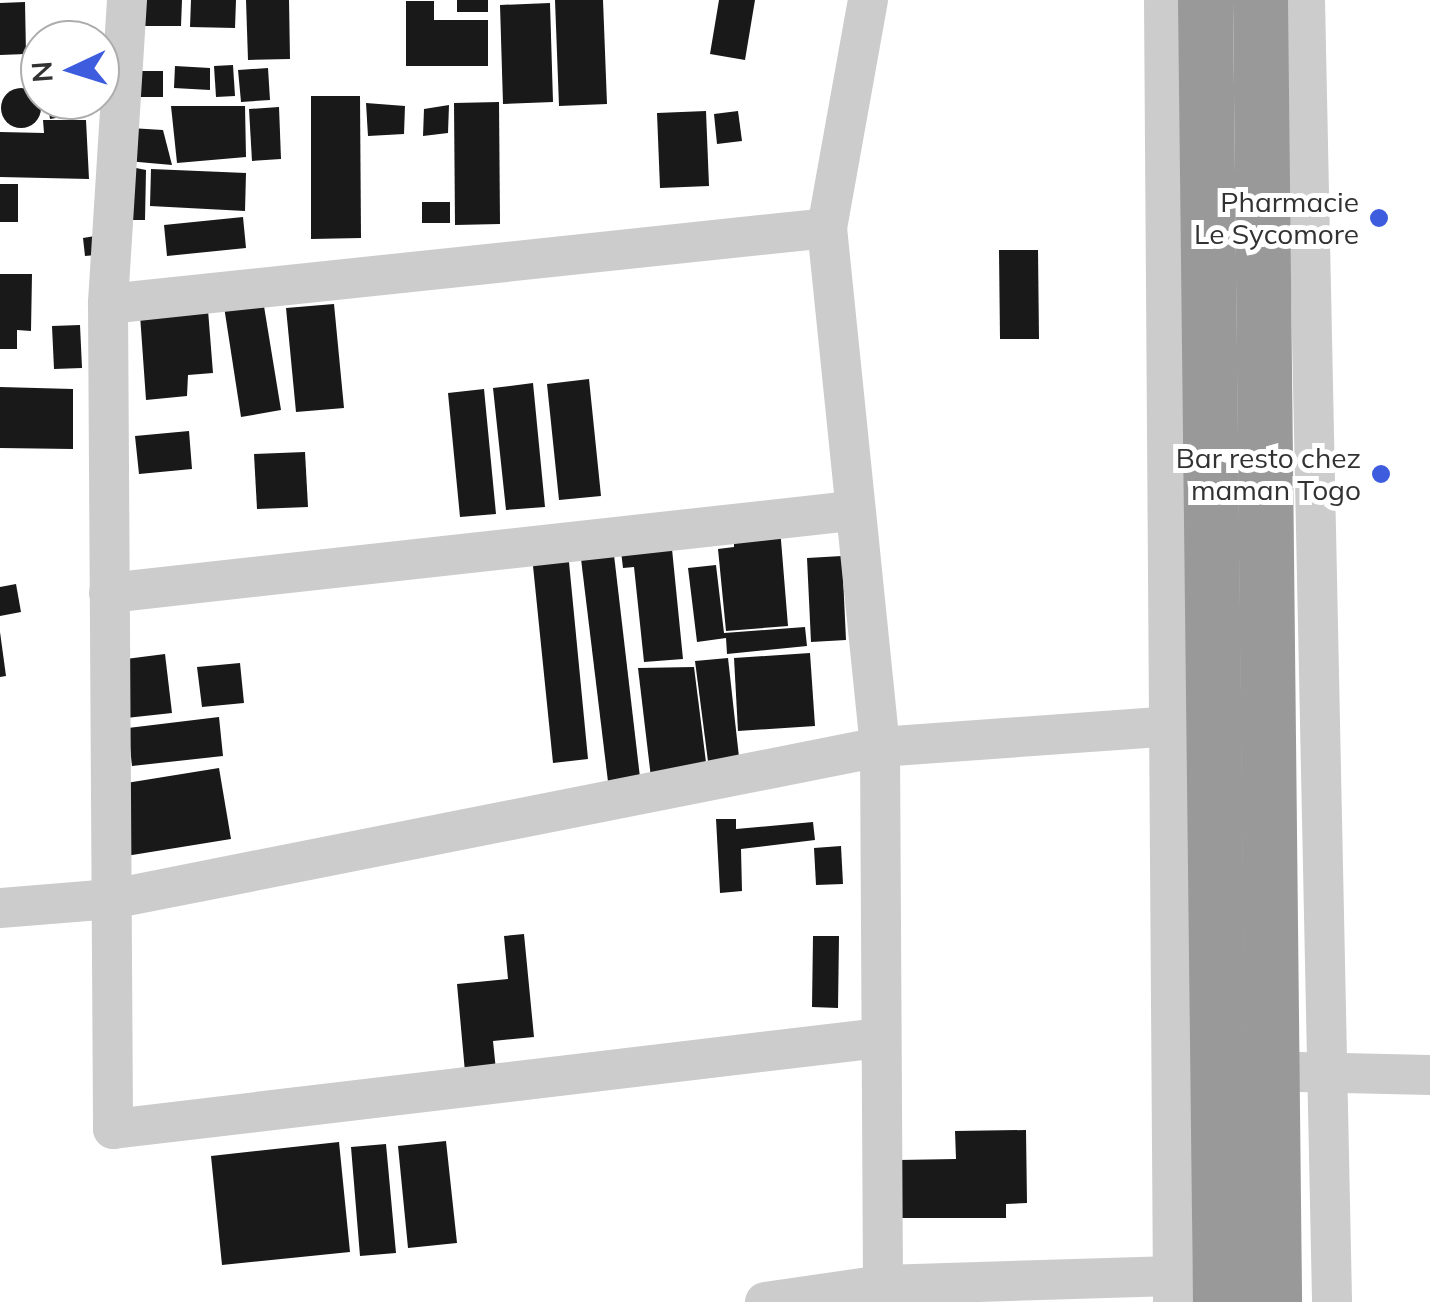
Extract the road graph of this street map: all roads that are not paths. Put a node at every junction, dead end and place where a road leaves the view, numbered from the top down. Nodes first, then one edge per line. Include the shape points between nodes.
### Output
1 (127, 0) edge
2 (868, 0) edge
3 (1164, 0) edge
4 (1205, 0) edge
5 (1260, 0) edge
6 (1305, 0) edge
7 (827, 228) junction
8 (108, 304) junction
9 (851, 511) junction
10 (110, 593) junction
11 (1170, 726) junction
12 (880, 747) junction
13 (112, 898) junction
14 (0, 908) edge
15 (879, 1038) junction
16 (1299, 1072) junction
17 (1430, 1074) edge
18 (883, 1284) junction
19 (1173, 1289) edge
20 (765, 1302) edge
21 (1220, 1302) edge
22 (1274, 1302) edge
23 (1332, 1302) edge

1 - 8 street
2 - 7 street
3 - 11 street
4 - 21 highway
5 - 16 highway
6 - 16 street
7 - 8 street
7 - 9 street
8 - 10 street
9 - 10 street
9 - 12 street
10 - 13 street
11 - 12 street
11 - 19 street
12 - 13 street
12 - 15 street
13 - 14 street
13 - 15 street via 113,1129
15 - 18 street
16 - 17 street
16 - 22 highway
16 - 23 street
18 - 19 street
18 - 20 street

